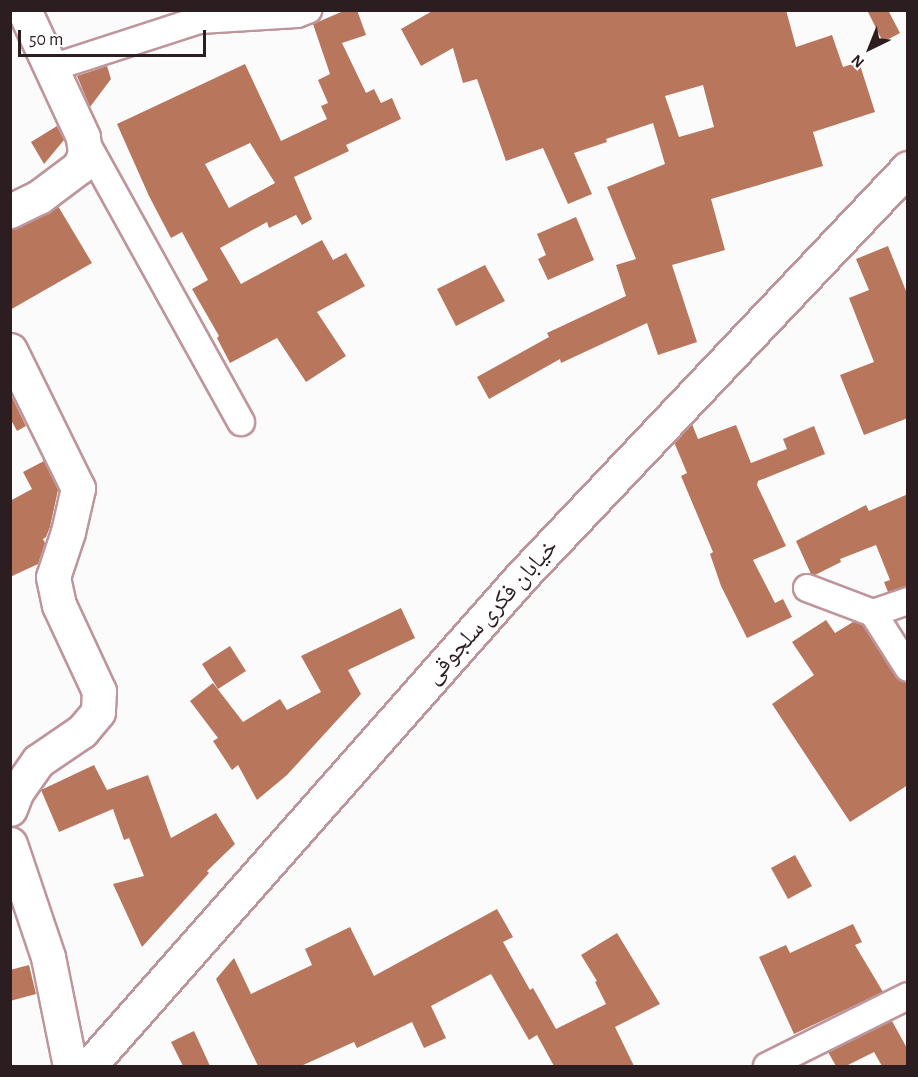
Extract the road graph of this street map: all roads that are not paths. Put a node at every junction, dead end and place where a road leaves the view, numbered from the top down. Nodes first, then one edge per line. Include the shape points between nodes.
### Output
1 (24, 10) edge
2 (308, 10) edge
3 (51, 68) junction
4 (83, 137) junction
5 (908, 168) edge
6 (10, 211) edge
7 (10, 350) edge
8 (241, 422) dead end
9 (807, 588) dead end
10 (908, 601) edge
11 (873, 613) junction
12 (908, 668) edge
13 (10, 809) edge
14 (10, 844) edge
15 (908, 996) edge
16 (70, 1066) edge
17 (89, 1066) edge
18 (767, 1066) edge

1 - 3 street
2 - 3 street via 200,21
3 - 4 street
4 - 6 street via 85,154 79,167 39,197
4 - 8 street
5 - 17 street, خیابان فکری سلجوقی via 521,578
7 - 13 street via 78,488 53,577 59,605 99,691 98,712 82,731 38,761
9 - 11 street
10 - 11 street
11 - 12 street
14 - 16 street via 48,957
15 - 18 street

